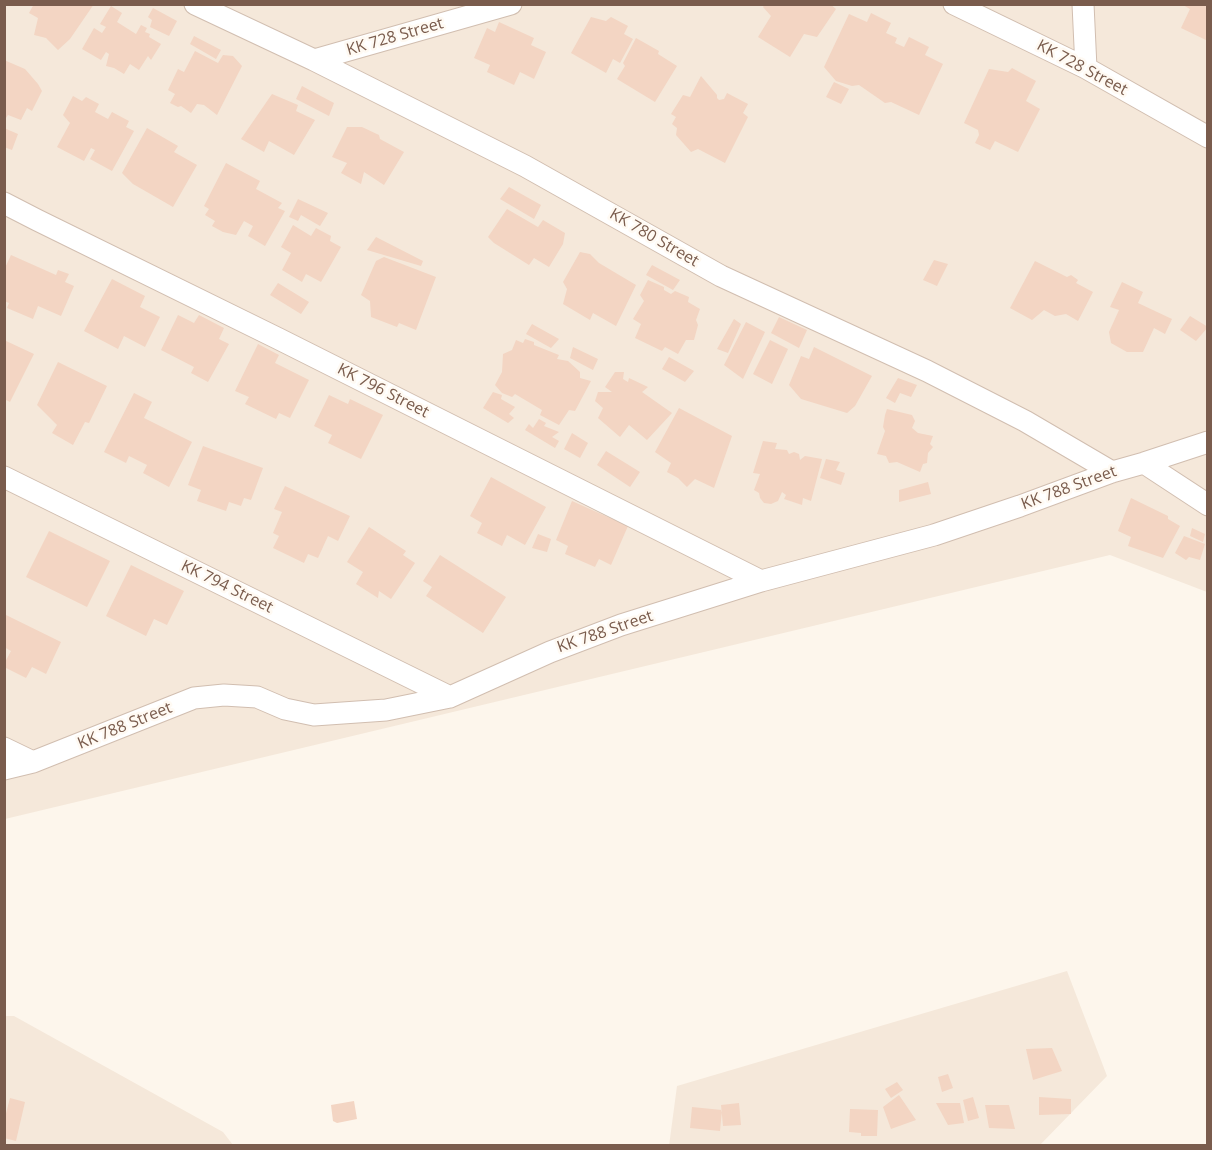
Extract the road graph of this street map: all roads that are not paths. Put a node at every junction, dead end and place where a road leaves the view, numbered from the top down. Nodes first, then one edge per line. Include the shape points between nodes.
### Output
1 (195, 4) edge
2 (511, 4) edge
3 (954, 4) edge
4 (1083, 4) edge
5 (314, 60) junction
6 (1086, 68) junction
7 (1208, 137) edge
8 (4, 203) edge
9 (1208, 442) edge
10 (1144, 463) junction
11 (1112, 472) junction
12 (4, 477) edge
13 (1208, 506) edge
14 (761, 581) junction
15 (450, 697) junction
16 (4, 748) edge
17 (33, 762) junction
18 (4, 769) edge

1 - 5 street, KK 780 Street
2 - 5 street, KK 728 Street
3 - 6 street, KK 728 Street
4 - 6 street
5 - 11 street, KK 780 Street via 525,166 721,276 1025,421
6 - 7 street, KK 728 Street
8 - 14 street, KK 796 Street
9 - 10 street, KK 788 Street
10 - 11 street, KK 788 Street
10 - 13 street
11 - 14 street, KK 788 Street via 934,535
12 - 15 street, KK 794 Street
14 - 15 street, KK 788 Street via 582,639
15 - 17 street, KK 788 Street via 386,710 314,715 285,709 257,697 224,695 194,699
16 - 17 street
17 - 18 street, KK 788 Street

